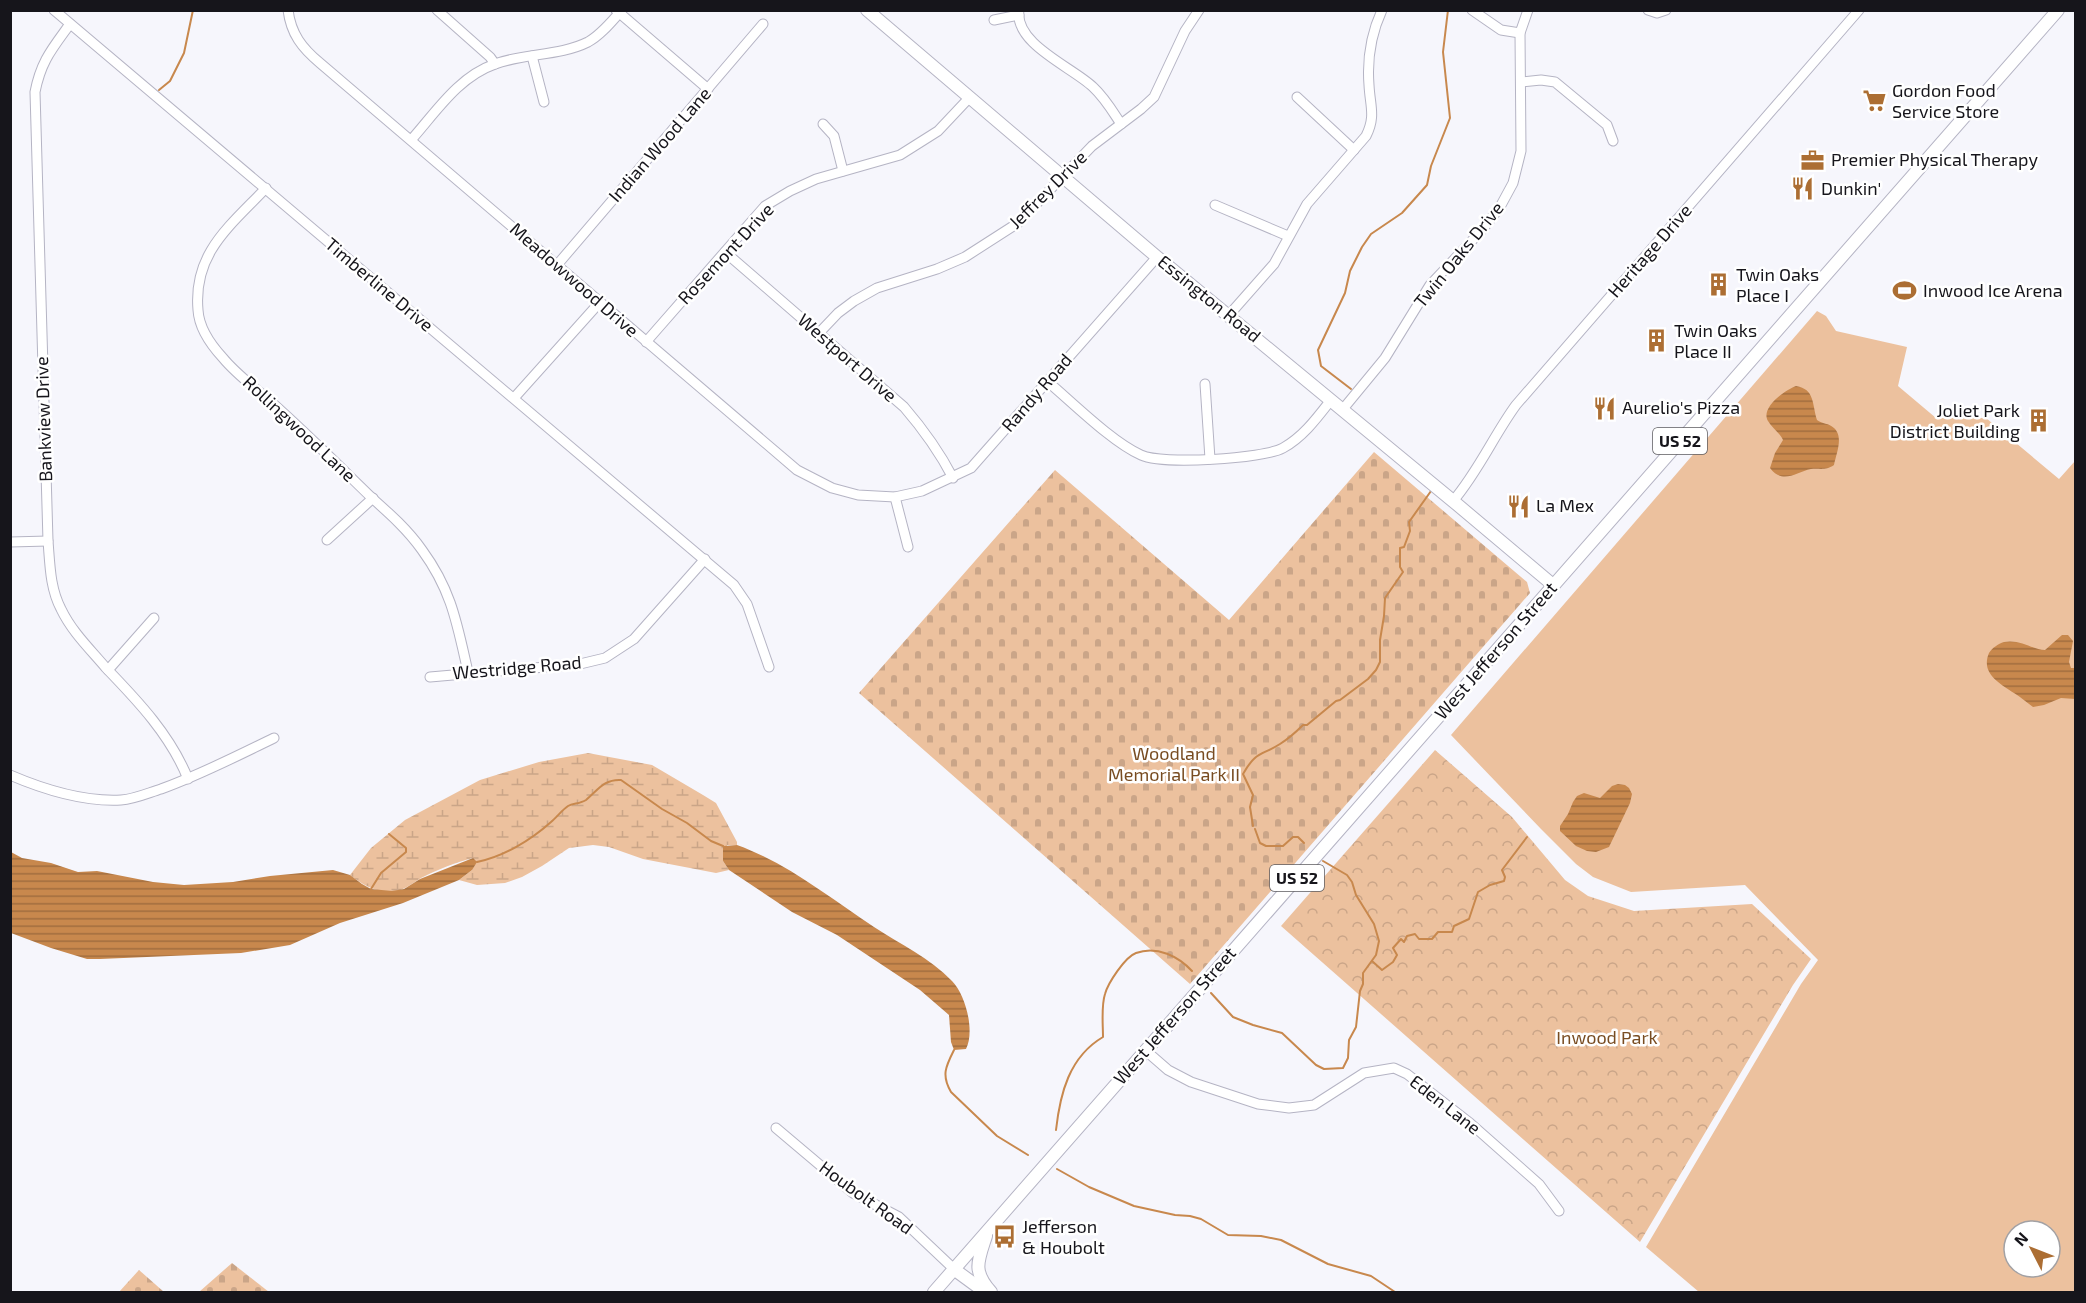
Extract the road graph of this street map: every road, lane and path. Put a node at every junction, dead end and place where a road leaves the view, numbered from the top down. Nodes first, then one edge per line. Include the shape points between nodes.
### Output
1 (54, 10) edge
2 (288, 10) edge
3 (437, 10) edge
4 (867, 10) edge
5 (1198, 10) edge
6 (1382, 10) edge
7 (1472, 10) edge
8 (1528, 10) edge
9 (1859, 10) edge
10 (2058, 10) edge
11 (619, 11) edge
12 (1019, 13) edge
13 (994, 20) dead end
14 (70, 24) junction
15 (763, 24) dead end
16 (1520, 33) junction
17 (532, 56) junction
18 (495, 64) junction
19 (1521, 82) junction
20 (708, 89) junction
21 (969, 97) junction
22 (1297, 97) dead end
23 (544, 102) dead end
24 (823, 124) dead end
25 (1122, 124) junction
26 (411, 140) junction
27 (1613, 141) dead end
28 (1354, 150) junction
29 (843, 171) junction
30 (1063, 177) junction
31 (266, 189) junction
32 (1215, 205) dead end
33 (1288, 236) junction
34 (725, 252) junction
35 (1157, 257) junction
36 (557, 265) junction
37 (600, 302) junction
38 (1229, 315) junction
39 (819, 333) junction
40 (646, 342) junction
41 (1047, 381) junction
42 (1204, 384) dead end
43 (514, 398) junction
44 (1331, 400) junction
45 (1343, 409) junction
46 (1210, 459) junction
47 (952, 478) junction
48 (895, 497) junction
49 (373, 498) junction
50 (1453, 501) junction
51 (327, 540) dead end
52 (48, 541) junction
53 (10, 542) edge
54 (908, 547) dead end
55 (705, 559) junction
56 (1552, 585) junction
57 (154, 618) dead end
58 (769, 667) dead end
59 (108, 670) junction
60 (468, 672) junction
61 (430, 677) dead end
62 (274, 738) dead end
63 (10, 775) edge
64 (188, 779) junction
65 (1145, 1050) junction
66 (776, 1128) dead end
67 (1559, 1211) dead end
68 (988, 1231) junction
69 (955, 1270) junction
70 (934, 1293) edge
71 (973, 1293) edge
72 (989, 1293) edge

1 - 14 street, Timberline Drive
2 - 26 street, Meadowwood Drive via 295,37 306,51
3 - 18 street
4 - 21 main road, Essington Road
5 - 25 street, Jeffrey Drive via 1154,97
6 - 28 street via 1369,62 1372,126
7 - 16 street via 1501,30
8 - 16 street, Twin Oaks Drive
9 - 50 street, Heritage Drive via 1516,405
10 - 56 main road, West Jefferson Street / US 52
11 - 17 street via 590,41
11 - 20 street
12 - 13 street
12 - 25 street via 1022,28 1032,42 1095,88
14 - 31 street, Timberline Drive
14 - 52 street, Bankview Drive via 39,71 35,92
15 - 20 street, Indian Wood Lane
16 - 19 street, Twin Oaks Drive
17 - 18 street
17 - 23 street
18 - 26 street via 457,86
19 - 27 street via 1556,82 1606,125
19 - 45 street, Twin Oaks Drive via 1521,152 1509,191 1482,230 1430,285 1385,357
20 - 36 street, Indian Wood Lane
21 - 29 street, Rosemont Drive via 939,131 921,143 900,154
21 - 30 main road, Essington Road
22 - 28 street
24 - 29 street via 834,136
25 - 30 street, Jeffrey Drive via 1092,146
26 - 36 street, Meadowwood Drive
28 - 33 street via 1306,204
29 - 34 street, Rosemont Drive via 816,179 765,206
30 - 35 main road, Essington Road
30 - 39 street, Jeffrey Drive via 1018,223 992,241 937,269 877,288 838,313
31 - 43 street, Timberline Drive
31 - 49 street, Rollingwood Lane via 212,246 203,265 198,312 206,336 224,359
32 - 33 street
33 - 38 street via 1274,264
34 - 39 street, Westport Drive
34 - 40 street, Rosemont Drive
35 - 38 main road, Essington Road
35 - 41 street, Randy Road
36 - 37 street, Meadowwood Drive
37 - 40 street, Meadowwood Drive
37 - 43 street
38 - 44 main road, Essington Road
39 - 47 street, Westport Drive via 904,407 942,456
40 - 48 street, Meadowwood Drive via 797,470 832,488 858,495
41 - 46 street via 1121,443 1143,456 1181,462
41 - 47 street, Randy Road via 971,468
42 - 46 street
43 - 55 street, Timberline Drive
44 - 45 main road, Essington Road
44 - 46 street via 1307,430 1280,450
45 - 50 main road, Essington Road
47 - 48 street, Randy Road
48 - 54 street
49 - 51 street
49 - 60 street, Rollingwood Lane via 399,522 440,575 452,603
50 - 56 main road, Essington Road
52 - 53 street
52 - 59 street, Bankview Drive via 52,584 61,609 81,640
55 - 58 street, Timberline Drive via 734,585 747,604
55 - 60 street, Westridge Road via 634,639 605,658 580,664
56 - 65 main road, West Jefferson Street / US 52
57 - 59 street
59 - 64 street, Bankview Drive via 166,735
60 - 61 street, Westridge Road
62 - 64 street
63 - 64 street via 40,788 90,799 123,800
65 - 67 street, Eden Lane via 1168,1070 1191,1082 1258,1104 1289,1108 1314,1105 1364,1073 1394,1068 1470,1123 1539,1184
65 - 68 main road, West Jefferson Street / US 52
66 - 69 street, Houbolt Road via 854,1193 899,1218
68 - 69 main road, West Jefferson Street / US 52
68 - 72 main road via 977,1269
69 - 70 main road, West Jefferson Street / US 52
69 - 71 main road, Houbolt Road
69 - 72 main road, Houbolt Road

